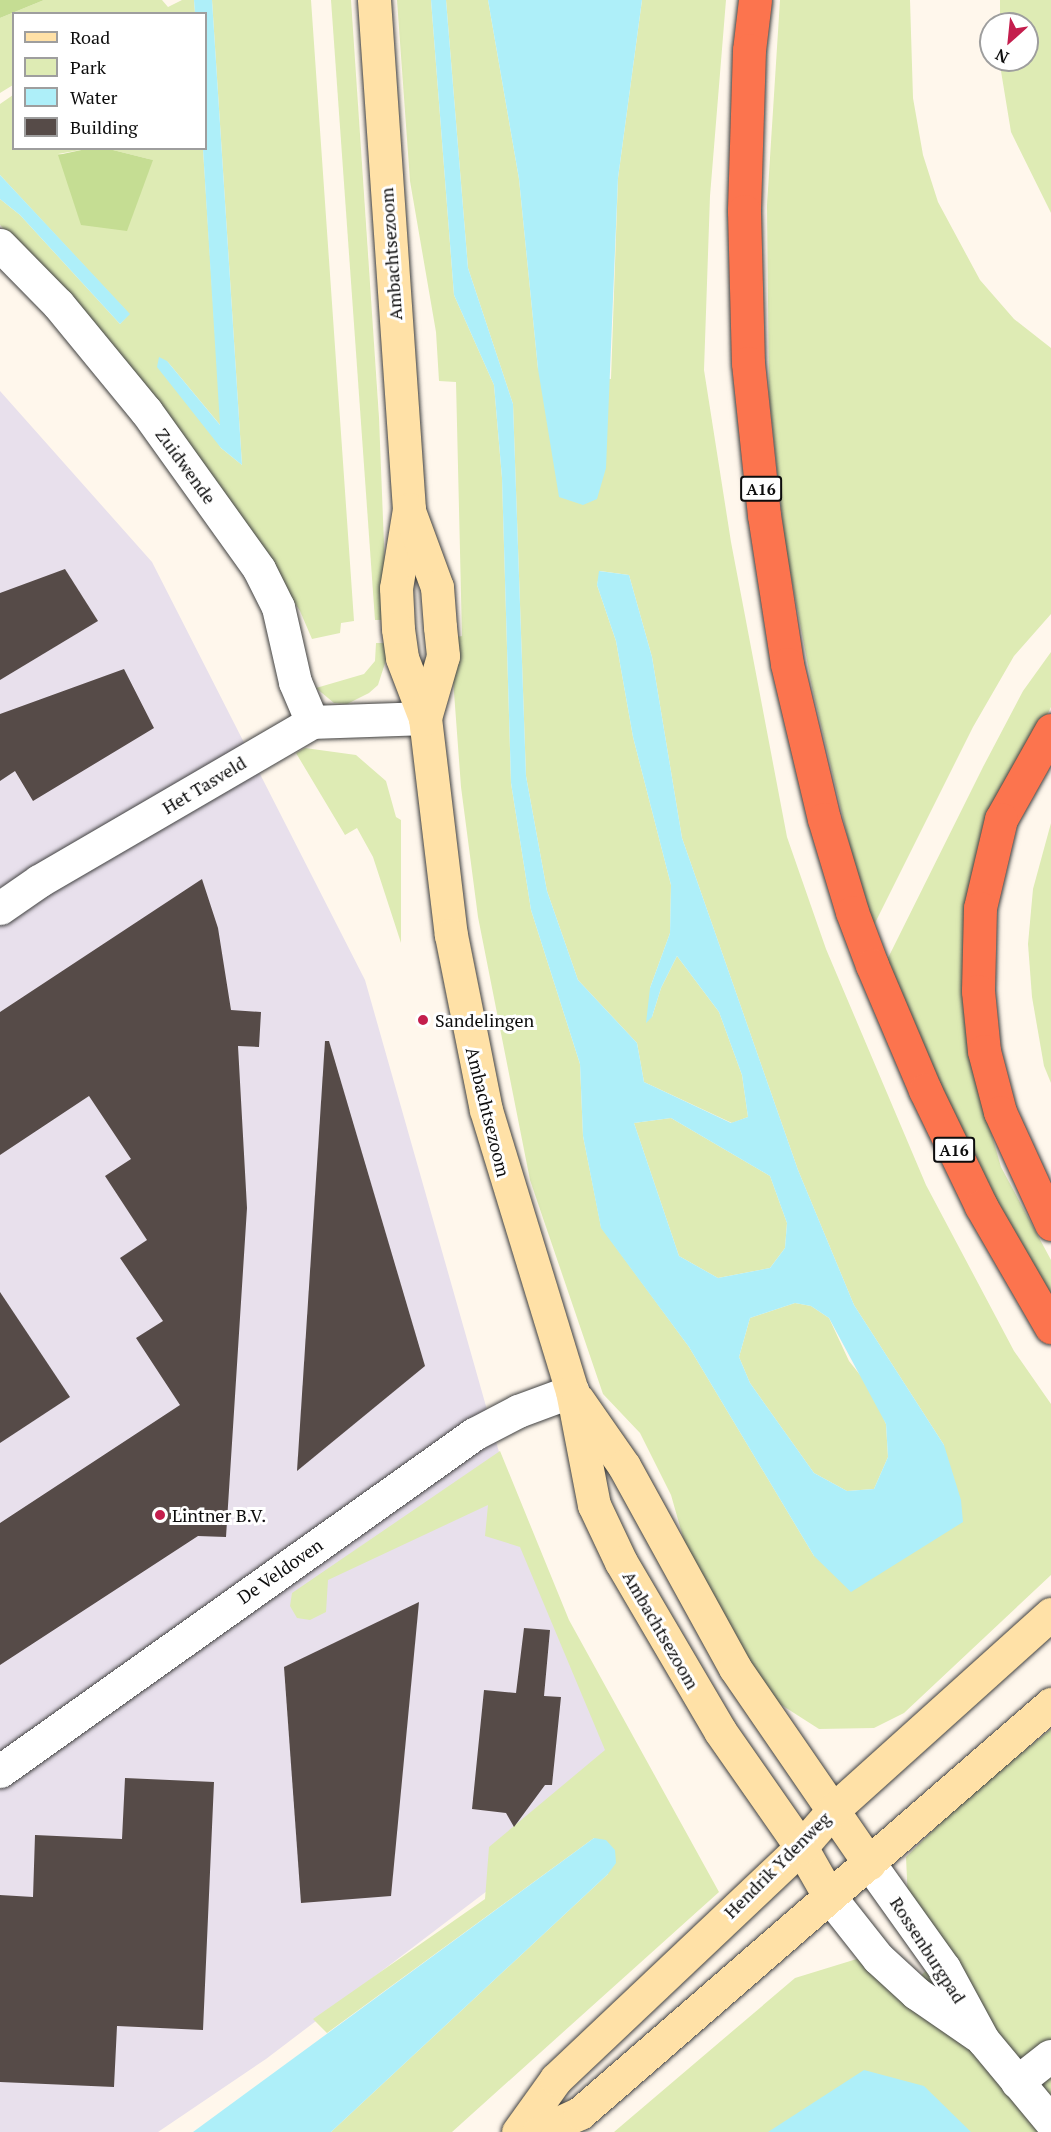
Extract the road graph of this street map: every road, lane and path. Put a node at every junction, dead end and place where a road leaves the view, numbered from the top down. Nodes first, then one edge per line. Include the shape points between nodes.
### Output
1 (374, 0) edge
2 (755, 0) edge
3 (0, 245) edge
4 (425, 718) junction
5 (312, 722) junction
6 (1051, 730) edge
7 (0, 908) edge
8 (1051, 1224) edge
9 (1051, 1327) edge
10 (572, 1391) junction
11 (1051, 1614) edge
12 (1051, 1704) edge
13 (0, 1771) edge
14 (833, 1810) junction
15 (801, 1847) junction
16 (869, 1863) junction
17 (829, 1896) junction
18 (983, 2040) junction
19 (1050, 2056) edge
20 (1017, 2082) junction
21 (1051, 2122) edge
22 (518, 2132) edge
23 (539, 2132) edge

1 - 4 street, Ambachtsezoom via 409,509 396,588 398,629 402,658
2 - 9 highway, A16 via 749,50 744,211 748,363 764,515 787,664 824,819 872,965 925,1090 981,1206
3 - 5 street, Zuidwende via 58,304 146,411 259,570 278,607 295,682
4 - 5 street, Het Tasveld
4 - 10 street, Ambachtsezoom via 440,856 465,1013 503,1172
5 - 7 street, Het Tasveld via 39,881
6 - 8 highway via 1001,819 980,908 978,991 984,1051 1000,1112
10 - 13 street, De Veldoven via 518,1411 474,1434
10 - 14 street, Ambachtsezoom via 624,1466 735,1668
10 - 15 street, Ambachtsezoom via 594,1505 621,1562 720,1731
11 - 14 street, Hendrik Ydenweg
12 - 16 street
14 - 15 street, Hendrik Ydenweg
14 - 16 street, Ambachtsezoom
15 - 17 street, Ambachtsezoom
15 - 22 street, Hendrik Ydenweg via 556,2079
16 - 17 street
16 - 18 street, Rossenburgpad via 944,1968
17 - 18 street, Rossenburgpad via 878,1958 916,1993
17 - 23 street via 580,2114
18 - 20 street, Rossenburgpad
19 - 20 street
20 - 21 street, Rossenburgpad

